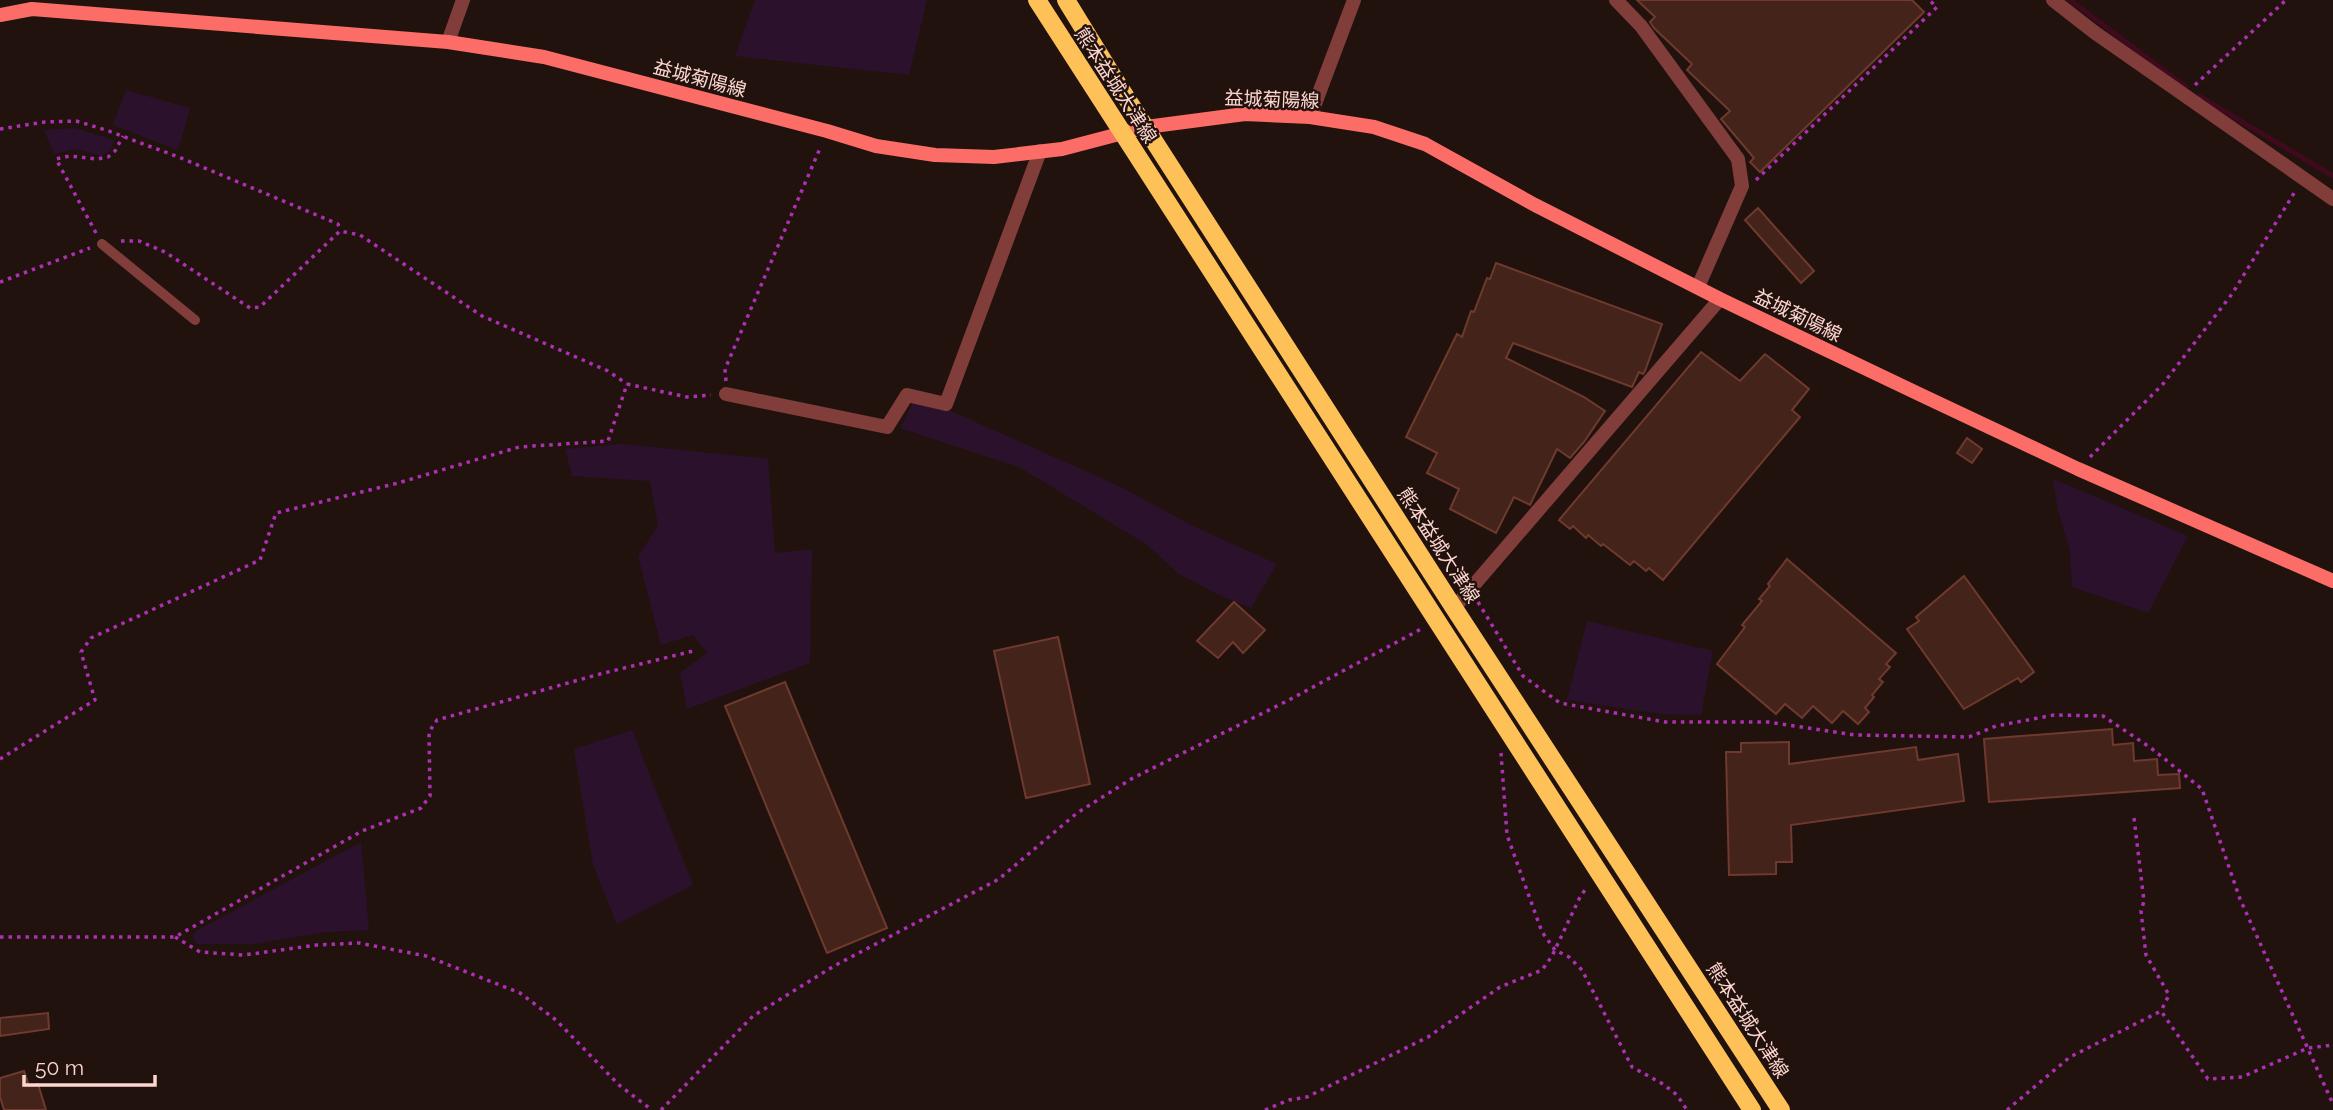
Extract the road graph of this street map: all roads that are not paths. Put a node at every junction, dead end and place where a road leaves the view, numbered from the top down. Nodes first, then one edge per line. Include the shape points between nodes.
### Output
1 (463, 0) edge
2 (1037, 0) edge
3 (1066, 0) edge
4 (1354, 0) edge
5 (1616, 0) edge
6 (2053, 0) edge
7 (0, 15) edge
8 (448, 42) junction
9 (1310, 117) junction
10 (1146, 127) junction
11 (1122, 132) junction
12 (1040, 151) junction
13 (2333, 199) edge
14 (102, 244) road end
15 (1698, 287) junction
16 (1720, 299) junction
17 (195, 320) dead end
18 (726, 394) road end
19 (2333, 581) edge
20 (1454, 608) junction
21 (1752, 1110) edge
22 (1781, 1110) edge

1 - 8 street
2 - 11 main road, 熊本益城大津線
3 - 10 main road, 熊本益城大津線
4 - 9 street
5 - 15 street via 1641,26 1738,159 1742,186
6 - 13 street
7 - 8 main road, 益城菊陽線 via 32,9
8 - 12 main road, 益城菊陽線 via 544,57 876,146 994,157
9 - 10 main road, 益城菊陽線 via 1245,114
9 - 15 main road, 益城菊陽線 via 1374,127 1425,144
10 - 11 main road, 益城菊陽線
10 - 20 main road, 熊本益城大津線
11 - 12 main road, 益城菊陽線
11 - 21 main road, 熊本益城大津線
12 - 18 street via 946,404 907,395 887,427
14 - 17 lane
15 - 16 main road, 益城菊陽線
16 - 19 main road, 益城菊陽線 via 2078,469
16 - 20 street
20 - 22 main road, 熊本益城大津線

